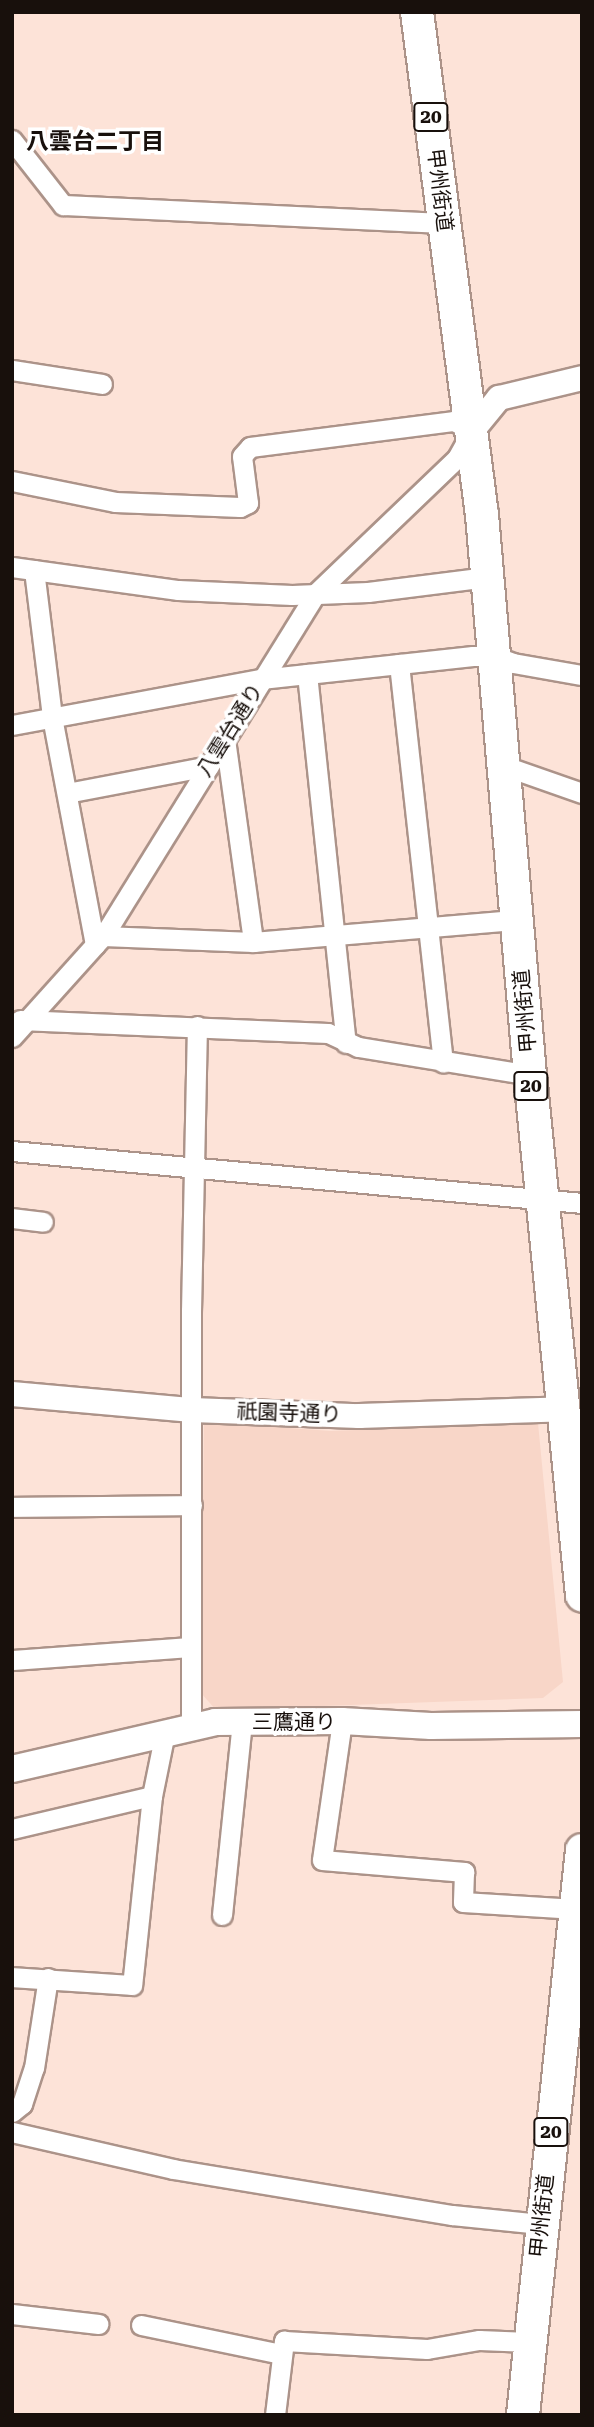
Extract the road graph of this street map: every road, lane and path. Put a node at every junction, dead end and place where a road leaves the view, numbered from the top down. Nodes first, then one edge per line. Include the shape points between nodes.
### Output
1 (417, 12) edge
2 (12, 140) edge
3 (444, 223) junction
4 (12, 370) edge
5 (582, 378) edge
6 (102, 384) dead end
7 (463, 426) junction
8 (467, 463) junction
9 (12, 481) edge
10 (12, 567) edge
11 (34, 570) junction
12 (487, 577) junction
13 (316, 593) junction
14 (494, 656) junction
15 (399, 664) junction
16 (307, 674) junction
17 (582, 675) edge
18 (261, 679) junction
19 (52, 717) junction
20 (12, 724) edge
21 (225, 739) junction
22 (502, 765) junction
23 (208, 766) junction
24 (67, 793) junction
25 (582, 793) edge
26 (517, 920) junction
27 (428, 928) junction
28 (335, 935) junction
29 (99, 941) junction
30 (253, 942) junction
31 (15, 1021) edge
32 (197, 1026) junction
33 (346, 1042) junction
34 (443, 1063) junction
35 (530, 1075) junction
36 (12, 1151) edge
37 (193, 1166) junction
38 (541, 1199) junction
39 (582, 1203) edge
40 (12, 1218) edge
41 (43, 1222) dead end
42 (12, 1394) edge
43 (565, 1409) junction
44 (192, 1410) junction
45 (192, 1505) junction
46 (12, 1507) edge
47 (579, 1535) edge
48 (582, 1595) edge
49 (191, 1647) junction
50 (12, 1660) edge
51 (242, 1721) junction
52 (342, 1721) junction
53 (582, 1724) edge
54 (191, 1726) junction
55 (164, 1732) junction
56 (12, 1769) edge
57 (152, 1796) junction
58 (12, 1829) edge
59 (582, 1850) edge
60 (576, 1909) junction
61 (222, 1915) dead end
62 (12, 1977) edge
63 (48, 1978) junction
64 (12, 2112) edge
65 (12, 2132) edge
66 (541, 2224) junction
67 (12, 2315) edge
68 (98, 2324) dead end
69 (141, 2325) dead end
70 (529, 2342) junction
71 (281, 2354) junction
72 (275, 2415) edge
73 (523, 2415) edge

1 - 3 highway, 甲州街道 / 20
2 - 3 street via 63,205
3 - 7 highway, 甲州街道 / 20 via 463,368
4 - 6 street
5 - 7 street via 499,398
7 - 8 highway, 20
7 - 9 street via 250,447 242,456 248,503 240,507 115,502
8 - 12 highway, 甲州街道 / 20
8 - 13 street, 八雲台通り
10 - 11 street
11 - 13 street via 178,590
11 - 19 street
12 - 13 street via 368,592
12 - 14 highway, 甲州街道 / 20
13 - 18 street, 八雲台通り
14 - 15 street
14 - 17 street
14 - 22 highway, 甲州街道 / 20
15 - 16 street
15 - 27 street
16 - 18 street
16 - 28 street
18 - 19 street
18 - 21 street, 八雲台通り
19 - 20 street
19 - 24 street
21 - 23 street, 八雲台通り
21 - 30 street
22 - 25 street
22 - 26 highway, 甲州街道 / 20
23 - 24 street
23 - 29 street, 八雲台通り
24 - 29 street
26 - 27 street
26 - 35 highway, 甲州街道 / 20
27 - 28 street
27 - 34 street
28 - 30 street
28 - 33 street
29 - 30 street
29 - 31 street, 八雲台通り
31 - 32 street
32 - 33 street via 319,1032
32 - 37 street
33 - 34 street
34 - 35 street
35 - 38 highway, 甲州街道 / 20
36 - 37 street
37 - 38 street
37 - 44 street
38 - 39 street
38 - 43 highway, 甲州街道 / 20
40 - 41 street
42 - 44 street, 祇園寺通り
43 - 44 street, 祇園寺通り via 359,1416
43 - 47 highway, 甲州街道 / 20
44 - 45 street
45 - 46 street
45 - 49 street
47 - 48 highway, 甲州街道 / 20
49 - 50 street
49 - 54 street
51 - 52 main road, 三鷹通り
51 - 54 main road, 三鷹通り
51 - 61 street
52 - 53 main road, 三鷹通り via 431,1726
52 - 60 street via 322,1860 464,1872 463,1902
54 - 55 main road, 三鷹通り
55 - 56 main road, 三鷹通り
55 - 57 street
57 - 58 street
57 - 63 street via 132,1985
59 - 60 highway, 甲州街道 / 20
60 - 66 highway, 甲州街道 / 20
62 - 63 street
63 - 64 street via 34,2068 22,2104
65 - 66 street via 173,2169 452,2215
66 - 70 highway, 甲州街道 / 20
67 - 68 street
69 - 71 street
70 - 71 street via 479,2340 428,2349 284,2341
70 - 73 highway, 甲州街道 / 20
71 - 72 street

